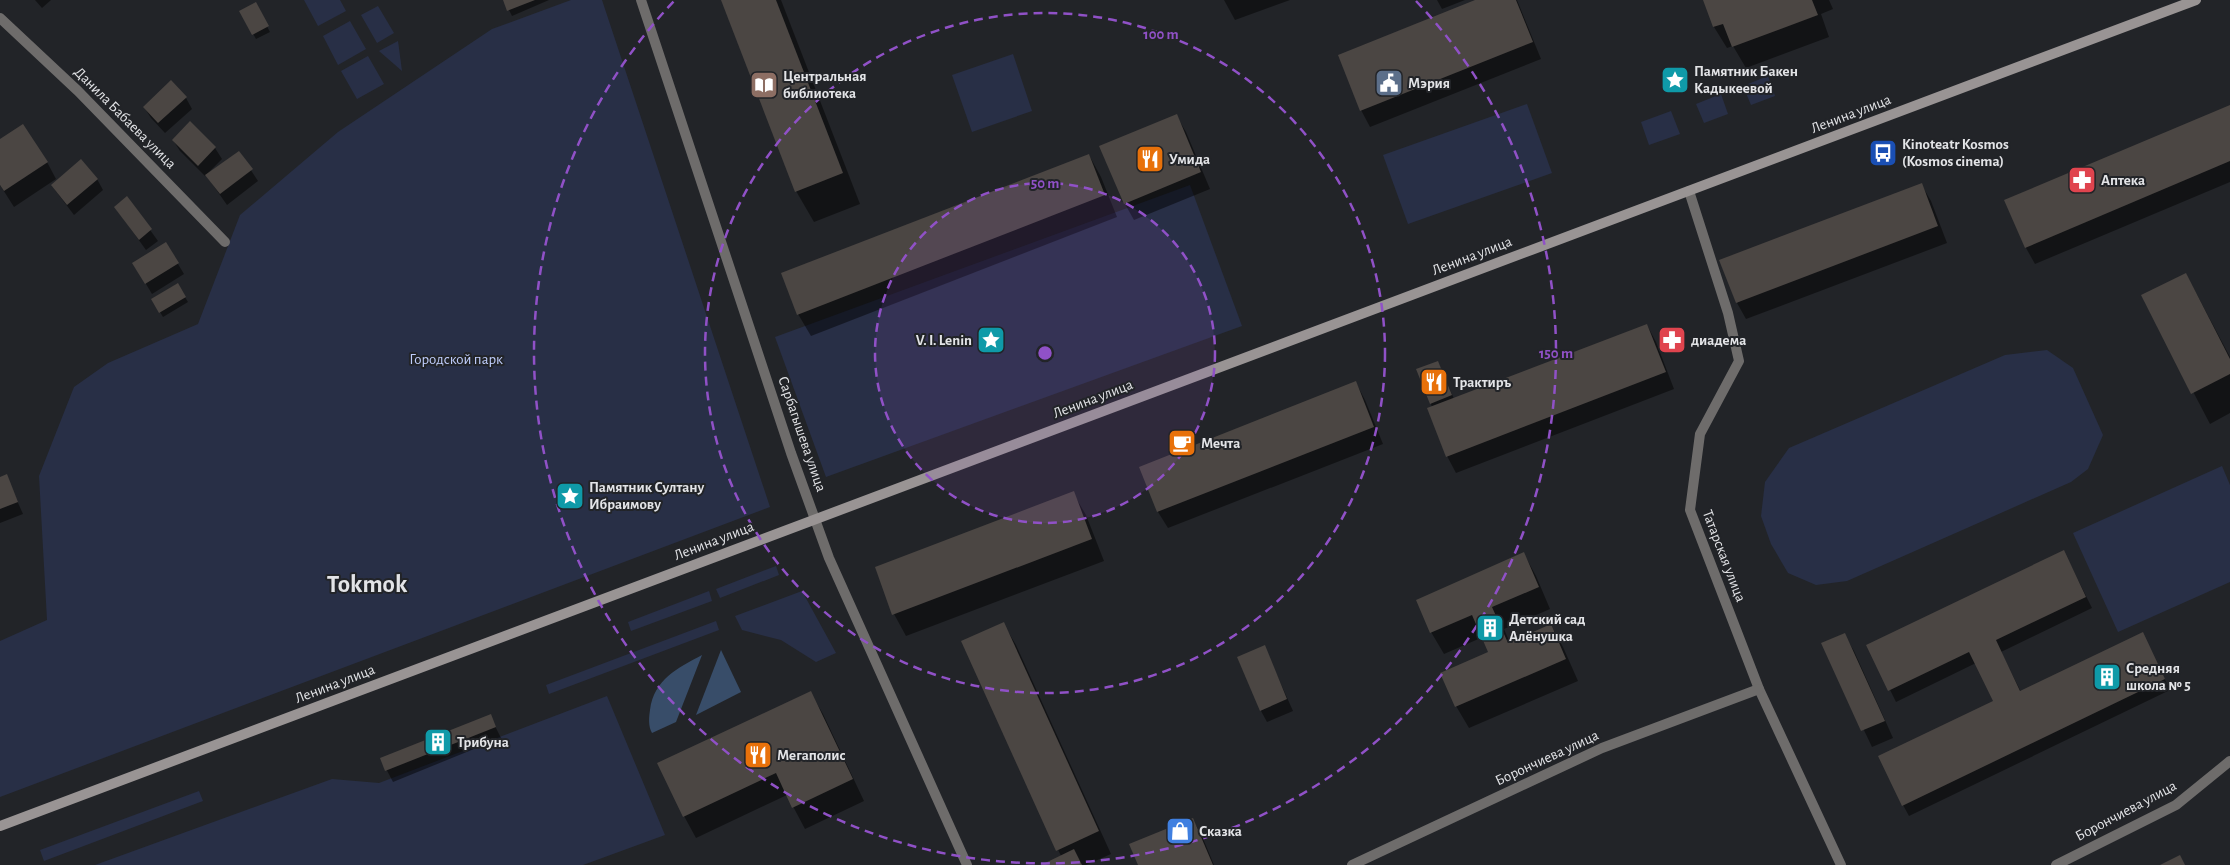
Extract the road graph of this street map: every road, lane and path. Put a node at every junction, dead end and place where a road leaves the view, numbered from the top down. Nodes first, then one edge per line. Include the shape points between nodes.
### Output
1 (641, 0) edge
2 (2196, 0) edge
3 (0, 18) edge
4 (1689, 191) junction
5 (225, 242) dead end
6 (816, 519) junction
7 (1759, 689) junction
8 (2230, 761) edge
9 (0, 826) edge
10 (967, 865) edge
11 (1352, 865) edge
12 (1841, 865) edge
13 (2056, 865) edge

1 - 6 street, Сарбагышева улица
2 - 4 main road, Ленина улица
3 - 5 street, Данила Бабаева улица via 78,91
4 - 6 main road, Ленина улица
4 - 7 street, Татарская улица via 1728,313 1739,361 1700,434 1690,510
6 - 9 main road, Ленина улица
6 - 10 street, Сарбагышева улица via 829,558
7 - 11 street, Борончиева улица via 1602,748
7 - 12 street, Татарская улица
8 - 13 street, Борончиева улица via 2176,805

